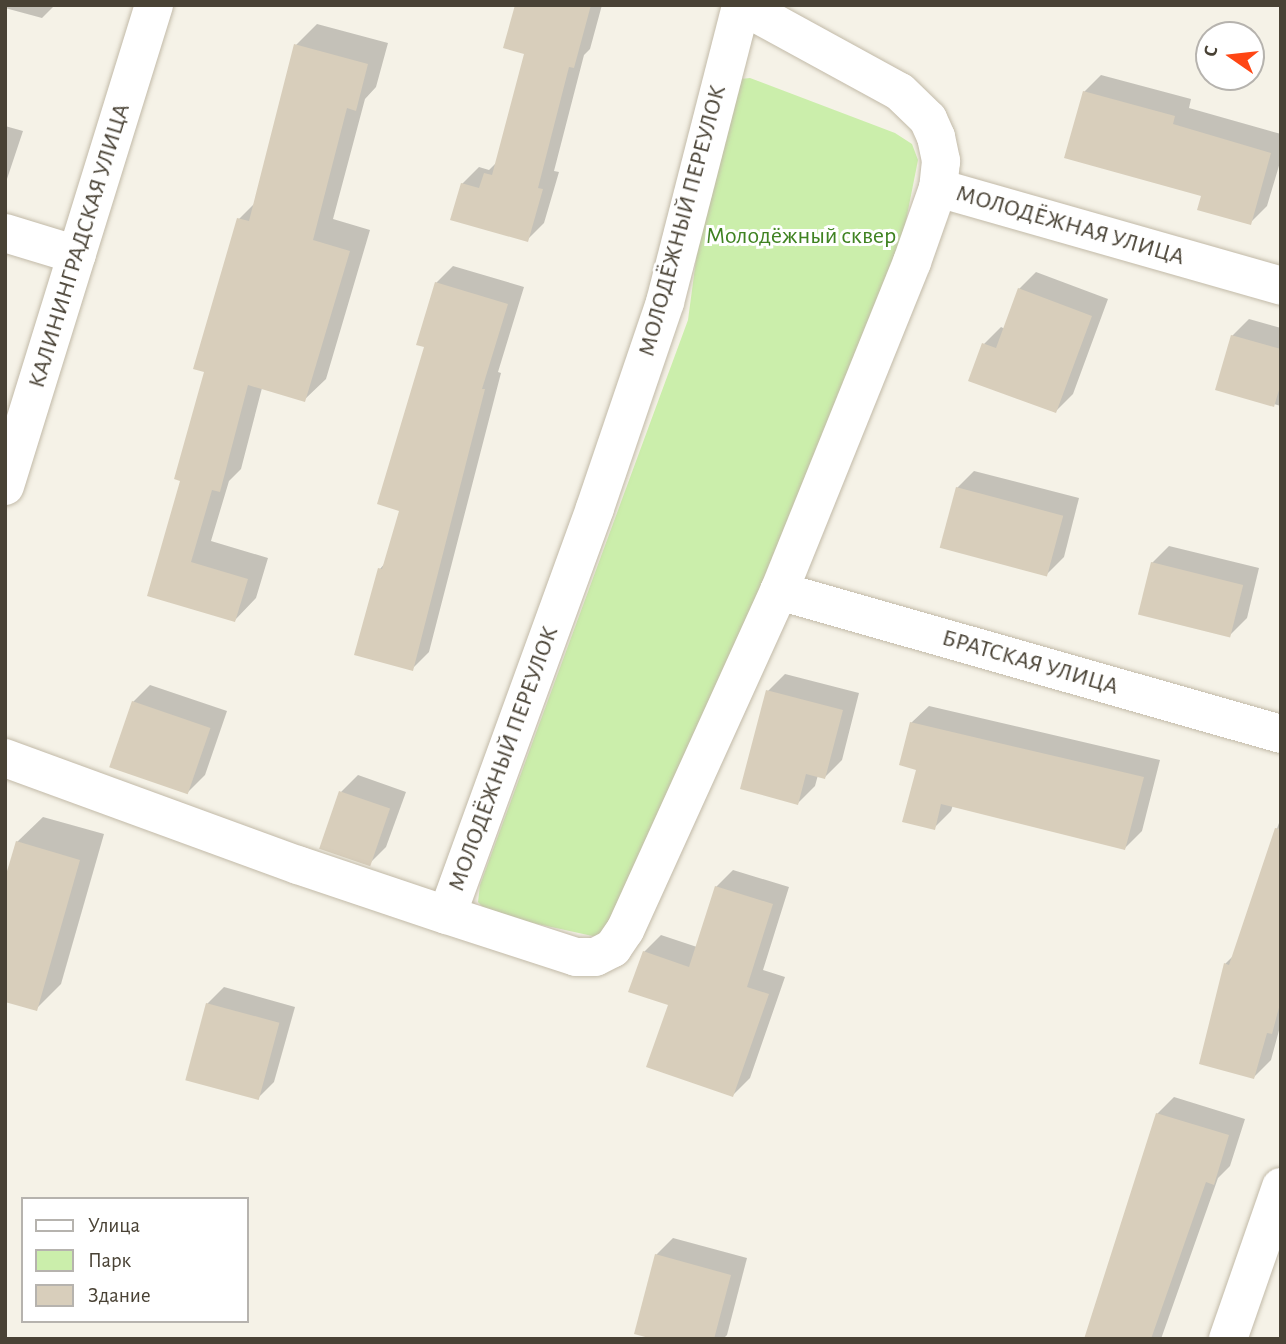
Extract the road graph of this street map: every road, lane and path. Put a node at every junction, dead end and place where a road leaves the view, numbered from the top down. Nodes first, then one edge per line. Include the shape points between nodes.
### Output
1 (154, 5) edge
2 (741, 5) edge
3 (938, 188) junction
4 (5, 233) edge
5 (78, 255) junction
6 (1281, 286) edge
7 (5, 486) edge
8 (779, 591) junction
9 (1281, 734) edge
10 (5, 758) edge
11 (447, 915) junction
12 (1281, 1187) edge
13 (1228, 1339) edge

1 - 5 street, КАЛИНИНГРАДСКАЯ УЛИЦА
2 - 3 street, МОЛОДЁЖНАЯ УЛИЦА via 901,92 928,120 936,137 941,161
2 - 11 street, МОЛОДЁЖНЫЙ ПЕРЕУЛОК via 664,302 595,508
3 - 6 street, МОЛОДЁЖНАЯ УЛИЦА
3 - 8 street, МОЛОДЁЖНЫЙ ПЕРЕУЛОК
4 - 5 street
5 - 7 street, КАЛИНИНГРАДСКАЯ УЛИЦА
8 - 9 street, БРАТСКАЯ УЛИЦА
8 - 11 street, МОЛОДЁЖНЫЙ ПЕРЕУЛОК via 613,948 595,957 576,957
10 - 11 street
12 - 13 street

